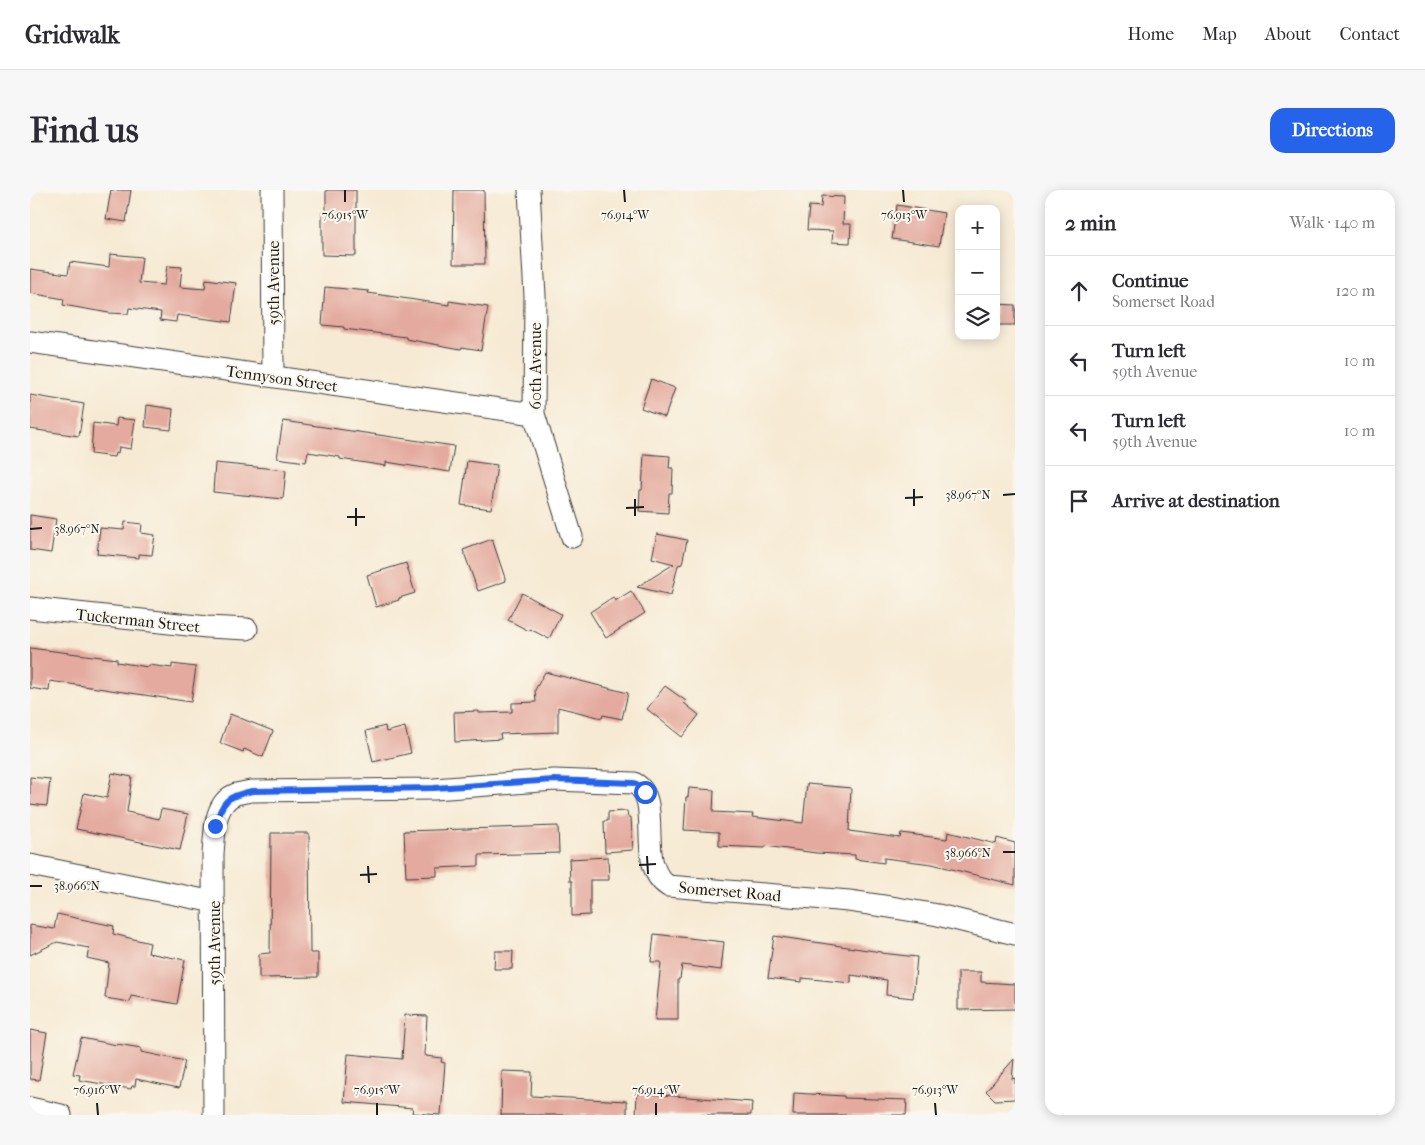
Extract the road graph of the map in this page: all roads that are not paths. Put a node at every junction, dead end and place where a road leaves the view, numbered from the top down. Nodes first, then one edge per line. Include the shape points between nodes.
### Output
1 (272, 190) edge
2 (529, 190) edge
3 (30, 342) edge
4 (273, 376) junction
5 (534, 414) junction
6 (572, 537) dead end
7 (30, 608) edge
8 (247, 629) dead end
9 (252, 791) joint
10 (30, 865) edge
11 (214, 902) junction
12 (1015, 934) edge
13 (30, 1108) edge
14 (60, 1115) edge
15 (214, 1115) edge

1 - 4 street, 59th Avenue
2 - 5 street, 60th Avenue via 535,296
3 - 4 street, Tennyson Street
4 - 5 street, Tennyson Street
5 - 6 street, 60th Avenue
7 - 8 street, Tuckerman Street
9 - 11 street, 59th Avenue via 234,795 219,811 213,854
9 - 12 street, Somerset Road via 434,788 554,780 634,783 645,792 651,851 657,875 668,886 849,901 938,915
10 - 11 street
11 - 15 street, 59th Avenue
13 - 14 street

